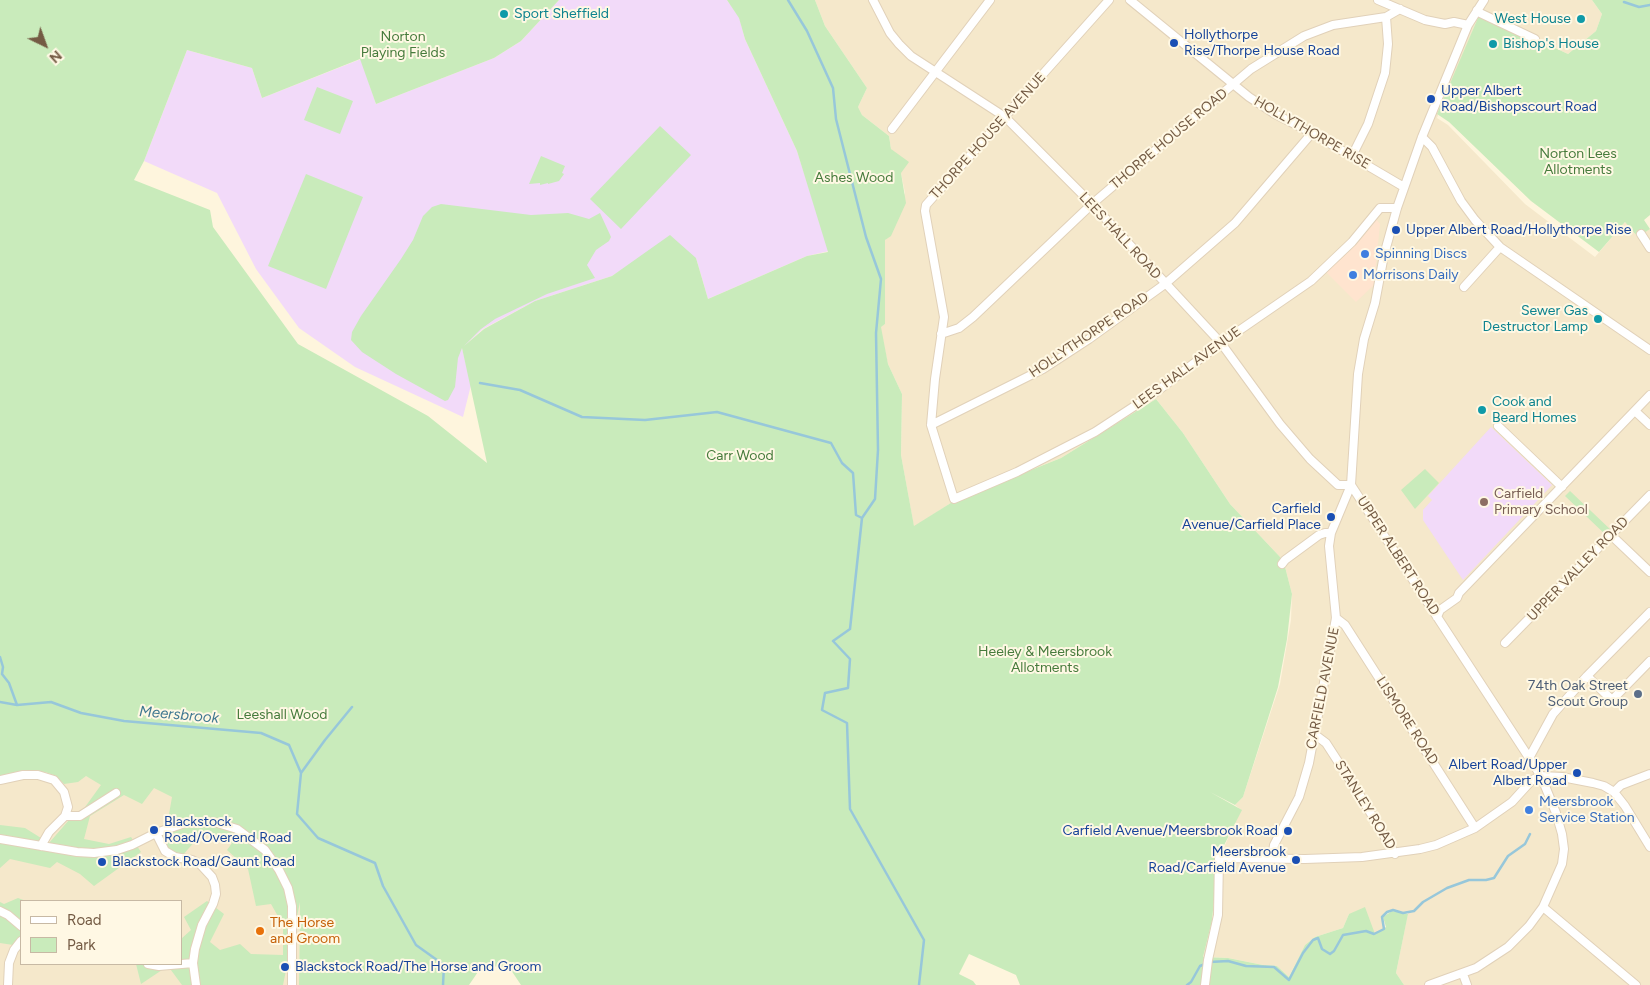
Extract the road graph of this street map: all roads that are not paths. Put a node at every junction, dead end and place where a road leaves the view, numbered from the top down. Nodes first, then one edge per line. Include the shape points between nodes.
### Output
1 (873, 0) edge
2 (881, 0) edge
3 (990, 0) edge
4 (1108, 0) edge
5 (1130, 0) edge
6 (1378, 0) edge
7 (1484, 0) edge
8 (1400, 9) junction
9 (879, 10) junction
10 (1477, 10) junction
11 (1386, 17) junction
12 (1468, 25) junction
13 (1535, 39) dead end
14 (936, 72) junction
15 (1235, 84) junction
16 (1006, 117) junction
17 (892, 129) dead end
18 (1312, 133) junction
19 (1422, 137) junction
20 (1352, 156) junction
21 (1404, 187) junction
22 (1092, 204) junction
23 (1397, 208) junction
24 (1641, 234) dead end
25 (1500, 248) junction
26 (1650, 248) edge
27 (1165, 284) junction
28 (1464, 287) dead end
29 (941, 334) junction
30 (1221, 343) junction
31 (1650, 350) edge
32 (1650, 396) edge
33 (1635, 411) junction
34 (931, 425) junction
35 (1650, 425) edge
36 (1498, 426) dead end
37 (1351, 485) junction
38 (1562, 487) junction
39 (1650, 495) edge
40 (954, 499) joint
41 (1331, 533) junction
42 (1612, 536) junction
43 (1282, 564) dead end
44 (1650, 572) edge
45 (1650, 612) edge
46 (1437, 617) junction
47 (1336, 618) junction
48 (1505, 644) dead end
49 (1650, 661) edge
50 (1587, 676) junction
51 (1314, 734) junction
52 (1529, 758) junction
53 (1650, 774) edge
54 (1541, 776) junction
55 (0, 780) edge
56 (1614, 792) junction
57 (116, 793) dead end
58 (65, 816) junction
59 (1475, 828) junction
60 (156, 833) junction
61 (0, 839) edge
62 (42, 846) junction
63 (1650, 847) edge
64 (1395, 854) junction
65 (1272, 858) junction
66 (1543, 907) junction
67 (0, 911) edge
68 (20, 925) edge
69 (20, 942) edge
70 (193, 963) junction
71 (182, 964) edge
72 (154, 965) edge
73 (171, 965) edge
74 (1463, 974) junction
75 (8, 985) edge
76 (196, 985) edge
77 (292, 985) edge
78 (1205, 985) edge
79 (1429, 985) edge
80 (1467, 985) edge
81 (1636, 985) edge

1 - 9 street, LEES HALL ROAD
2 - 9 street
3 - 14 street
4 - 16 street, THORPE HOUSE AVENUE
5 - 15 street, HOLLYTHORPE RISE
6 - 8 street
7 - 10 street, UPPER ALBERT ROAD
8 - 11 street, THORPE HOUSE ROAD
8 - 12 street via 1425,20
9 - 14 street, LEES HALL ROAD via 899,44
10 - 12 street, UPPER ALBERT ROAD
10 - 13 street
11 - 15 street, THORPE HOUSE ROAD via 1333,25 1304,36 1251,69
11 - 20 street via 1385,73 1368,124
12 - 19 street, UPPER ALBERT ROAD
14 - 16 street, LEES HALL ROAD
14 - 17 street
15 - 18 street, HOLLYTHORPE RISE via 1269,110
15 - 22 street, THORPE HOUSE ROAD
16 - 22 street, LEES HALL ROAD
16 - 29 street, THORPE HOUSE AVENUE via 926,205 944,317
18 - 20 street, HOLLYTHORPE RISE
18 - 27 street, HOLLYTHORPE ROAD via 1235,223
19 - 21 street, UPPER ALBERT ROAD
19 - 25 street via 1432,147 1475,220
20 - 21 street, HOLLYTHORPE RISE
21 - 23 street, UPPER ALBERT ROAD
22 - 27 street, LEES HALL ROAD
22 - 29 street, THORPE HOUSE ROAD via 973,317 959,328
23 - 30 street, LEES HALL AVENUE via 1380,208 1352,242 1311,281
23 - 37 street, UPPER ALBERT ROAD via 1358,374
24 - 26 street
25 - 28 street
25 - 31 street
27 - 30 street, LEES HALL ROAD
27 - 34 street, HOLLYTHORPE ROAD via 1043,369
29 - 34 street, THORPE HOUSE AVENUE
30 - 37 street, LEES HALL ROAD via 1310,459 1338,485
30 - 40 street, LEES HALL AVENUE via 1156,392 1095,432 1017,472
32 - 33 street
33 - 35 street
33 - 38 street
34 - 40 street, THORPE HOUSE AVENUE
36 - 38 street
37 - 41 street, CARFIELD AVENUE
37 - 46 street, UPPER ALBERT ROAD
38 - 46 street via 1457,598 1440,610
39 - 42 street, UPPER VALLEY ROAD
41 - 43 street via 1319,534
41 - 47 street, CARFIELD AVENUE via 1329,546
42 - 44 street
42 - 48 street, UPPER VALLEY ROAD
45 - 50 street
46 - 52 street, UPPER ALBERT ROAD
47 - 51 street, CARFIELD AVENUE
47 - 59 street, LISMORE ROAD via 1345,625
49 - 50 street via 1612,700
50 - 52 street via 1553,714
51 - 64 street, STANLEY ROAD via 1326,744 1362,797
51 - 65 street, CARFIELD AVENUE via 1305,780 1274,845
52 - 54 street, UPPER ALBERT ROAD
53 - 56 street via 1621,784
54 - 56 street via 1593,783
54 - 59 street
54 - 66 street, UPPER ALBERT ROAD via 1556,813 1564,849 1562,864
55 - 58 street via 29,774 54,780 67,799
56 - 63 street
57 - 58 street via 80,816
58 - 62 street via 49,832
59 - 64 street via 1436,845
60 - 62 street via 132,845 102,852 85,853
60 - 70 street via 165,851 200,864 215,885 216,894 198,938
60 - 77 street via 185,823 214,822 237,829 265,850 279,870 290,897
61 - 62 street
64 - 65 street
65 - 78 street via 1219,858 1218,915
66 - 74 street, UPPER ALBERT ROAD via 1508,947
66 - 81 street
67 - 68 street
69 - 75 street via 9,963
70 - 71 street
70 - 76 street
72 - 73 street
74 - 79 street, UPPER ALBERT ROAD
74 - 80 street

